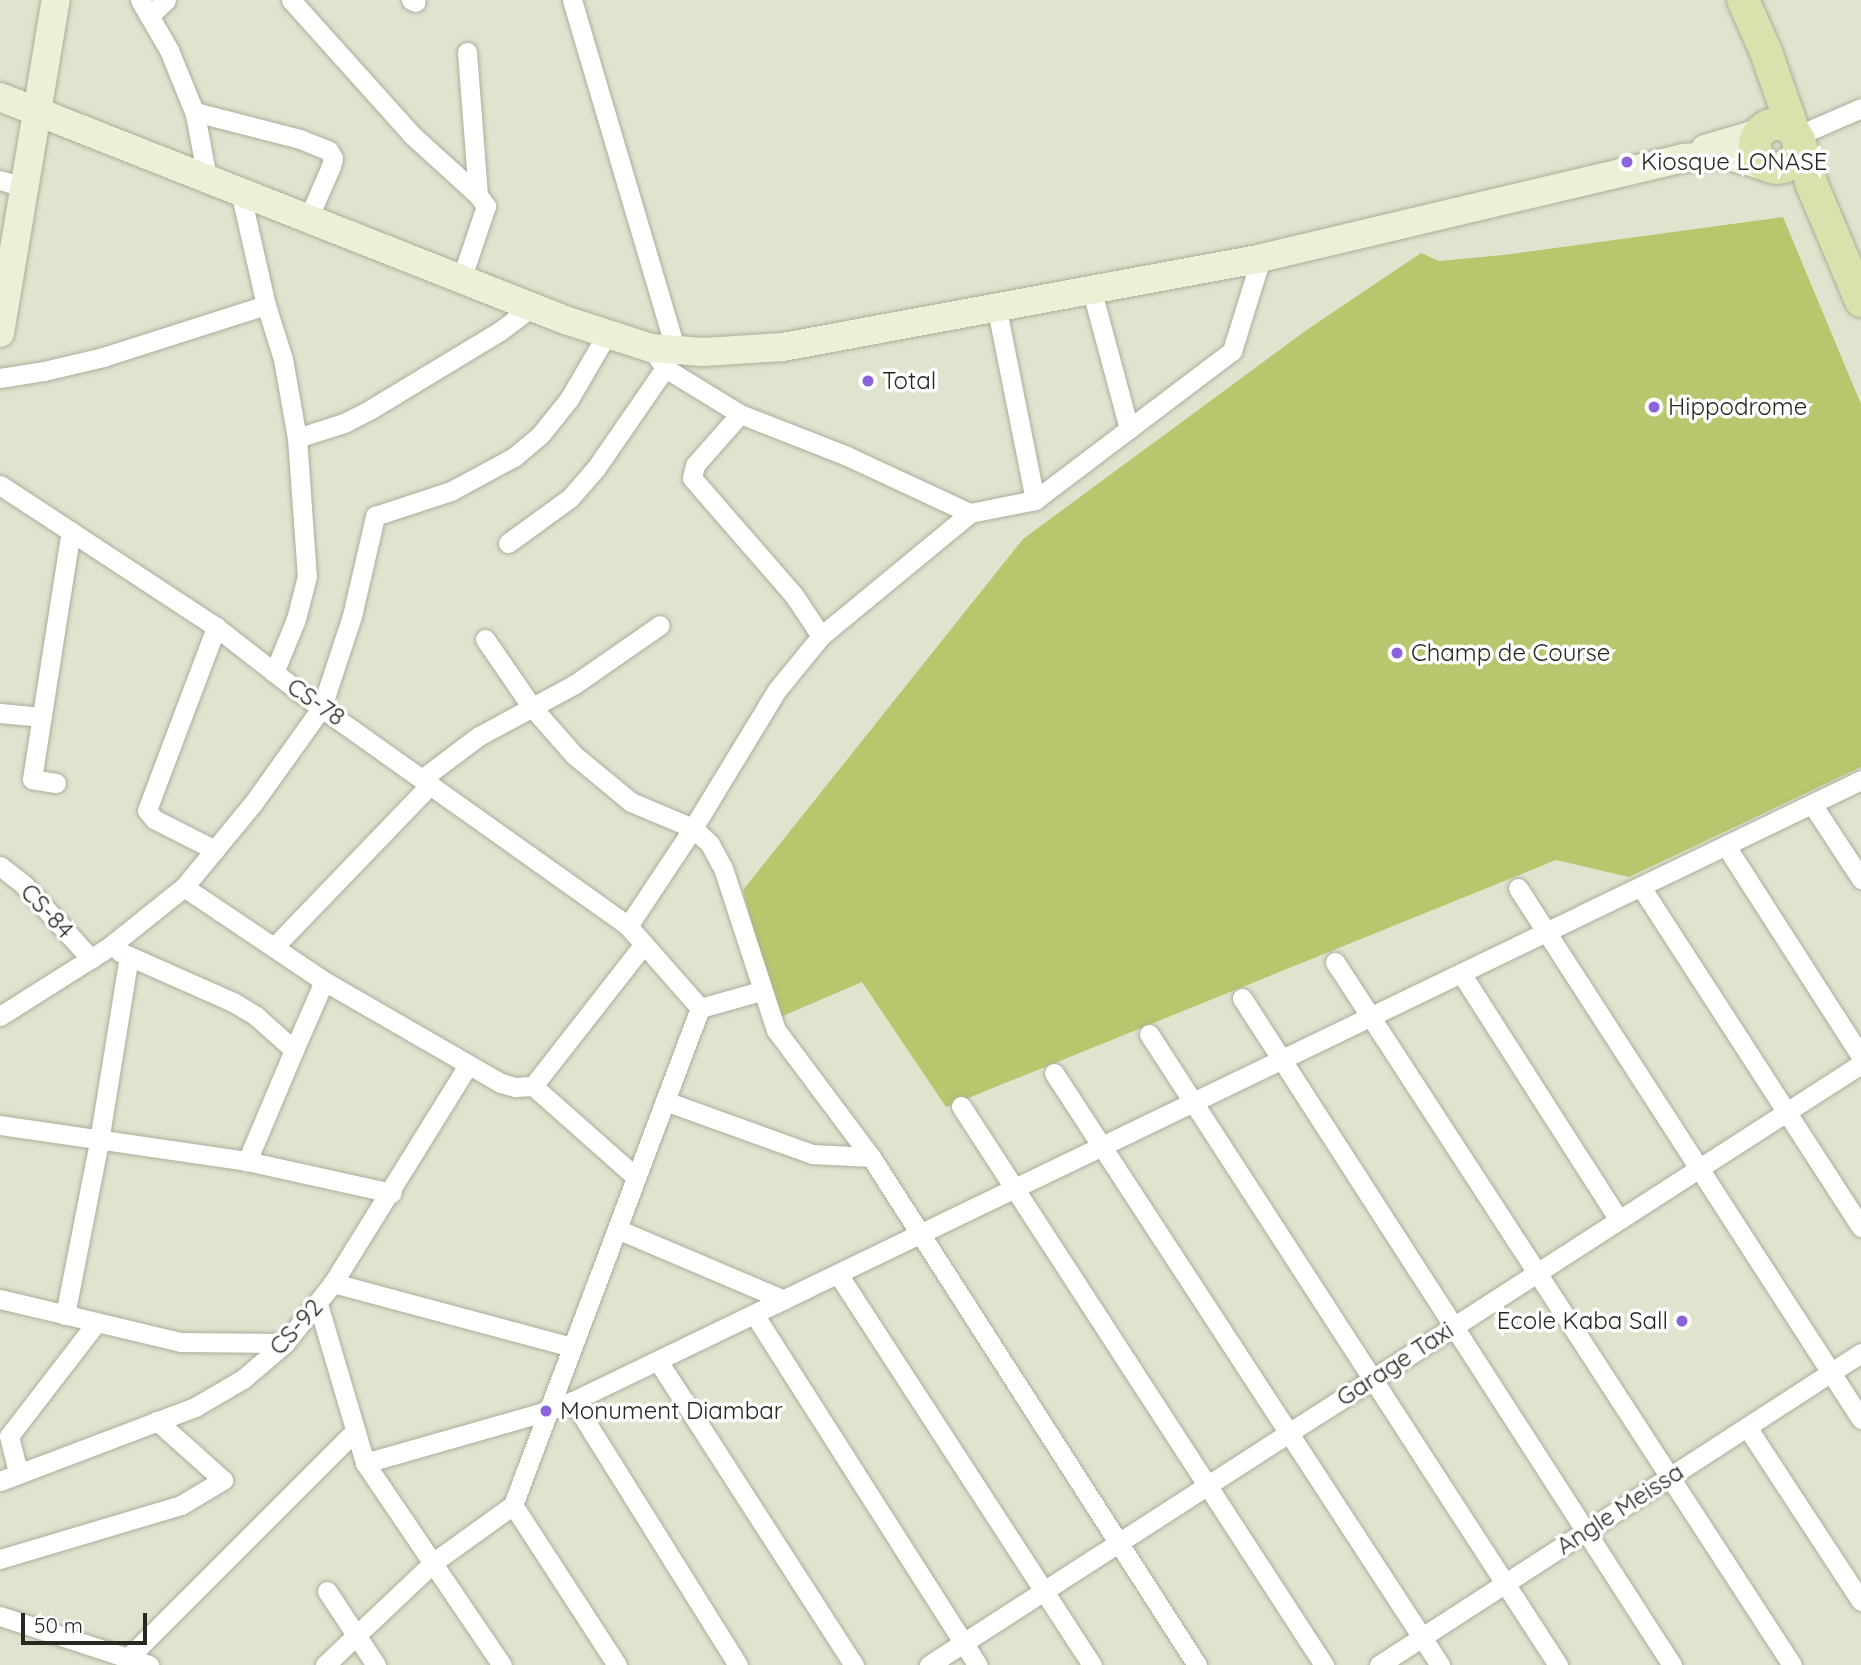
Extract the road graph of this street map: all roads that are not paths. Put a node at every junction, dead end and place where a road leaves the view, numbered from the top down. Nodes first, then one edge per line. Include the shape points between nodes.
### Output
1 (56, 0) edge
2 (166, 0) edge
3 (291, 0) edge
4 (572, 0) edge
5 (1743, 0) edge
6 (145, 8) edge
7 (467, 52) dead end
8 (0, 97) edge
9 (1861, 108) edge
10 (37, 110) junction
11 (195, 112) junction
12 (1784, 133) junction
13 (1683, 158) junction
14 (1772, 167) junction
15 (207, 178) junction
16 (13, 184) edge
17 (240, 191) junction
18 (478, 195) junction
19 (1825, 215) junction
20 (309, 219) junction
21 (1261, 258) junction
22 (461, 280) junction
23 (1091, 288) junction
24 (3, 298) edge
25 (1861, 301) edge
26 (266, 304) junction
27 (996, 305) junction
28 (532, 307) junction
29 (0, 333) edge
30 (607, 334) junction
31 (664, 356) junction
32 (0, 378) edge
33 (740, 414) junction
34 (1129, 429) junction
35 (297, 438) junction
36 (0, 485) edge
37 (1035, 500) junction
38 (970, 513) junction
39 (71, 531) junction
40 (508, 543) dead end
41 (660, 625) dead end
42 (216, 627) junction
43 (821, 636) junction
44 (485, 639) dead end
45 (274, 673) junction
46 (531, 706) junction
47 (322, 707) junction
48 (0, 713) edge
49 (42, 717) junction
50 (1861, 780) edge
51 (427, 781) junction
52 (56, 783) dead end
53 (1812, 804) junction
54 (693, 828) junction
55 (1726, 846) junction
56 (215, 850) junction
57 (0, 866) edge
58 (1861, 879) edge
59 (184, 887) junction
60 (1641, 887) junction
61 (1518, 888) dead end
62 (628, 926) junction
63 (1546, 932) junction
64 (644, 944) junction
65 (109, 947) junction
66 (274, 947) junction
67 (129, 956) junction
68 (91, 959) junction
69 (1335, 962) dead end
70 (1461, 974) junction
71 (324, 981) junction
72 (761, 991) junction
73 (1242, 998) dead end
74 (700, 1008) junction
75 (0, 1016) edge
76 (1371, 1017) junction
77 (1149, 1034) dead end
78 (294, 1050) junction
79 (1861, 1056) edge
80 (1282, 1060) junction
81 (1861, 1063) edge
82 (468, 1065) junction
83 (1054, 1073) dead end
84 (524, 1087) junction
85 (665, 1101) junction
86 (1193, 1101) junction
87 (961, 1106) dead end
88 (1786, 1112) junction
89 (0, 1125) edge
90 (99, 1141) junction
91 (1102, 1146) junction
92 (870, 1157) junction
93 (247, 1161) junction
94 (1699, 1168) junction
95 (636, 1177) junction
96 (1016, 1188) junction
97 (391, 1193) junction
98 (1619, 1220) junction
99 (1861, 1227) edge
100 (617, 1229) junction
101 (920, 1235) junction
102 (1537, 1273) junction
103 (838, 1274) junction
104 (333, 1283) junction
105 (0, 1298) edge
106 (784, 1300) junction
107 (318, 1304) junction
108 (754, 1314) junction
109 (65, 1315) junction
110 (96, 1323) junction
111 (1454, 1326) junction
112 (285, 1343) junction
113 (572, 1347) junction
114 (1861, 1353) edge
115 (658, 1361) junction
116 (1831, 1373) junction
117 (1372, 1379) junction
118 (573, 1401) junction
119 (548, 1411) junction
120 (1861, 1419) edge
121 (157, 1422) junction
122 (1747, 1427) junction
123 (355, 1431) junction
124 (1289, 1433) junction
125 (365, 1463) junction
126 (13, 1465) edge
127 (1670, 1477) junction
128 (0, 1481) edge
129 (1208, 1485) junction
130 (513, 1506) junction
131 (1586, 1531) junction
132 (1118, 1543) junction
133 (0, 1559) edge
134 (434, 1562) junction
135 (1505, 1584) junction
136 (327, 1591) dead end
137 (1044, 1591) junction
138 (1861, 1601) edge
139 (0, 1616) edge
140 (356, 1634) junction
141 (1422, 1637) junction
142 (964, 1642) junction
143 (121, 1659) edge
144 (149, 1665) edge
145 (325, 1665) edge
146 (376, 1665) edge
147 (502, 1665) edge
148 (617, 1665) edge
149 (738, 1665) edge
150 (854, 1665) edge
151 (929, 1665) edge
152 (978, 1665) edge
153 (1092, 1665) edge
154 (1197, 1665) edge
155 (1324, 1665) edge
156 (1379, 1665) edge
157 (1440, 1665) edge
158 (1558, 1665) edge
159 (1672, 1665) edge
160 (1792, 1665) edge

1 - 10 main road
2 - 6 street
3 - 18 street via 412,135
4 - 31 street
5 - 12 main road via 1766,52
6 - 11 street
7 - 18 street
8 - 10 main road
9 - 12 street
10 - 15 main road
10 - 16 main road
11 - 15 street
11 - 20 street via 329,151 331,166
12 - 13 main road via 1715,144
12 - 14 main road via 1797,157
12 - 19 main road
13 - 14 main road via 1725,155
13 - 21 main road
14 - 19 main road
15 - 17 main road
16 - 24 main road
17 - 20 main road
17 - 26 street
18 - 22 street via 486,206 485,214
19 - 25 main road
20 - 22 main road
21 - 23 main road
21 - 34 street via 1232,351
22 - 28 main road
23 - 27 main road
23 - 34 street
24 - 29 main road
26 - 32 street via 103,357
26 - 35 street via 283,359
27 - 31 main road via 783,347
27 - 37 street
28 - 30 main road
28 - 35 street via 371,409
30 - 31 main road
30 - 47 street via 569,399 541,434 514,457 451,491 375,516 352,616
31 - 33 street
31 - 40 street via 618,438 570,498
33 - 38 street via 847,456
33 - 43 street via 695,465 692,478 793,594
34 - 37 street
35 - 45 street via 307,576 296,620
36 - 39 street, CS-78
37 - 38 street
38 - 43 street
39 - 42 street, CS-78
39 - 49 street
41 - 46 street via 575,684
42 - 45 street, CS-78
42 - 56 street via 147,810 154,819
43 - 54 street via 777,690
44 - 46 street
45 - 47 street, CS-78
46 - 51 street via 470,742
46 - 54 street via 574,755 631,802
47 - 51 street, CS-78
47 - 56 street
48 - 49 street
49 - 52 street via 33,779
50 - 53 street
51 - 62 street, CS-78
51 - 66 street
53 - 55 street
53 - 58 street
54 - 62 street
54 - 72 street via 710,844 723,868
55 - 60 street
55 - 79 street
56 - 59 street
57 - 68 street, CS-84 via 24,885
59 - 65 street
59 - 66 street
60 - 63 street
60 - 88 street
61 - 63 street
62 - 64 street, CS-78
63 - 70 street
63 - 94 street
64 - 74 street, CS-78
64 - 84 street
65 - 67 street
65 - 68 street
66 - 71 street
67 - 78 street via 233,1002
67 - 90 street
68 - 75 street
69 - 76 street
70 - 76 street
70 - 98 street
71 - 78 street
71 - 82 street
72 - 74 street
72 - 92 street via 776,1030
73 - 80 street
74 - 85 street
76 - 80 street
76 - 102 street
77 - 86 street
78 - 93 street
80 - 86 street
80 - 111 street
81 - 88 street, Garage Taxi
82 - 84 street via 501,1083
82 - 97 street, CS-92
83 - 91 street
84 - 95 street
85 - 92 street via 811,1154
85 - 95 street
86 - 91 street
86 - 117 street
87 - 96 street
88 - 94 street, Garage Taxi
88 - 99 street
89 - 90 street
90 - 93 street
90 - 109 street
91 - 96 street
91 - 124 street
92 - 101 street
93 - 97 street
94 - 98 street, Garage Taxi
94 - 116 street
95 - 100 street
96 - 101 street
96 - 129 street
97 - 104 street, CS-92
98 - 102 street, Garage Taxi
100 - 106 street
100 - 113 street
101 - 103 street
101 - 132 street
102 - 111 street, Garage Taxi
102 - 127 street
103 - 106 street
103 - 137 street
104 - 107 street, CS-92
104 - 113 street
105 - 109 street
106 - 108 street
107 - 112 street, CS-92
107 - 123 street
108 - 115 street
108 - 142 street
109 - 110 street
110 - 112 street via 180,1342
110 - 126 street via 9,1436
111 - 117 street, Garage Taxi
111 - 131 street
112 - 121 street, CS-92 via 225,1391
113 - 119 street
114 - 116 street, Angle Meissa
115 - 118 street
115 - 150 street
116 - 120 street
116 - 122 street, Angle Meissa
117 - 124 street, Garage Taxi
117 - 135 street
118 - 119 street
118 - 149 street
119 - 125 street
119 - 130 street
121 - 126 street, CS-92
121 - 133 street via 223,1480 181,1505
122 - 127 street, Angle Meissa
122 - 138 street
123 - 125 street
123 - 143 street
124 - 129 street, Garage Taxi
124 - 141 street
125 - 134 street
126 - 128 street, CS-92
127 - 131 street, Angle Meissa
127 - 160 street
129 - 132 street, Garage Taxi
129 - 155 street
130 - 134 street
130 - 148 street
131 - 135 street, Angle Meissa
131 - 159 street
132 - 137 street, Garage Taxi
132 - 154 street
134 - 140 street
134 - 147 street
135 - 141 street, Angle Meissa
135 - 158 street
136 - 140 street
137 - 142 street, Garage Taxi
137 - 153 street
139 - 143 street
140 - 145 street
140 - 146 street
141 - 156 street, Angle Meissa
141 - 157 street
142 - 151 street, Garage Taxi
142 - 152 street
143 - 144 street

